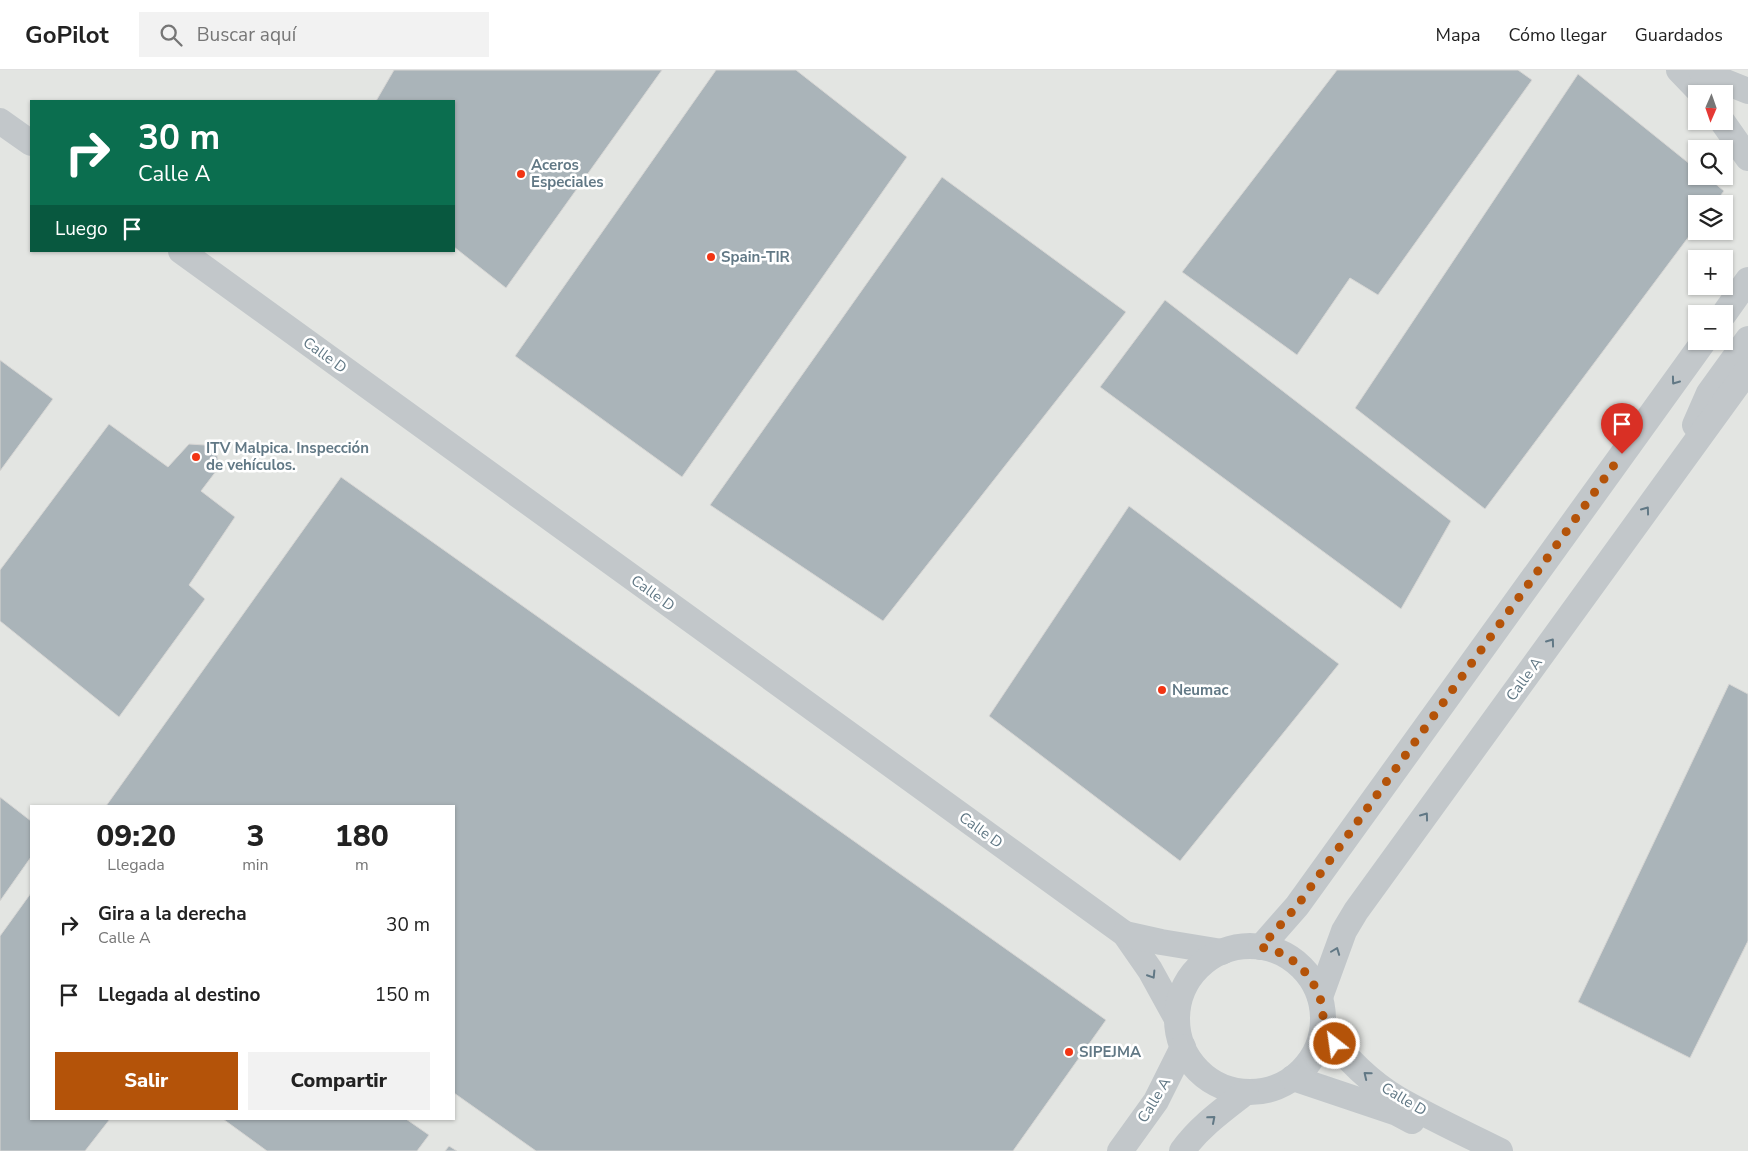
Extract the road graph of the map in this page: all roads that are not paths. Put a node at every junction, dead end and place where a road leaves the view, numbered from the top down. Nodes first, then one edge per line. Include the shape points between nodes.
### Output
1 (1678, 70) edge
2 (1704, 85) edge
3 (1733, 89) edge
4 (1748, 91) edge
5 (1733, 97) edge
6 (1748, 103) edge
7 (1733, 114) edge
8 (0, 121) edge
9 (1748, 125) edge
10 (1728, 130) edge
11 (30, 142) edge
12 (1748, 158) edge
13 (182, 252) edge
14 (1748, 280) edge
15 (1730, 305) edge
16 (1748, 339) edge
17 (1698, 350) edge
18 (1748, 370) edge
19 (1673, 473) junction
20 (1125, 934) junction
21 (1261, 947) junction
22 (1222, 952) junction
23 (1320, 997) junction
24 (1177, 1018) junction
25 (1323, 1028) junction
26 (1183, 1047) junction
27 (1293, 1078) junction
28 (1246, 1092) junction
29 (1120, 1151) edge
30 (1182, 1151) edge
31 (1468, 1151) edge
32 (1500, 1151) edge

1 - 2 street
3 - 4 street
5 - 6 street
7 - 9 street
8 - 11 street
10 - 12 street
13 - 20 street, Calle D
14 - 15 street
16 - 19 street via 1709,393
17 -> 21 street via 1297,906
18 - 19 street, Calle A
23 -> 19 street, Calle A via 1341,939 1356,911
20 - 22 street, Calle D
20 -> 24 street, Calle D
21 - 22 street via 1241,947
21 - 23 street via 1281,953 1298,964
22 - 24 street via 1207,960 1185,986
23 - 25 street
24 - 26 street
25 - 27 street via 1318,1048
32 -> 25 street, Calle D via 1397,1098 1363,1072
26 - 28 street via 1207,1078 1226,1088
26 - 29 street, Calle A via 1156,1101
27 - 28 street via 1278,1087
27 - 31 street, Calle D via 1397,1113
30 -> 28 street via 1210,1120

